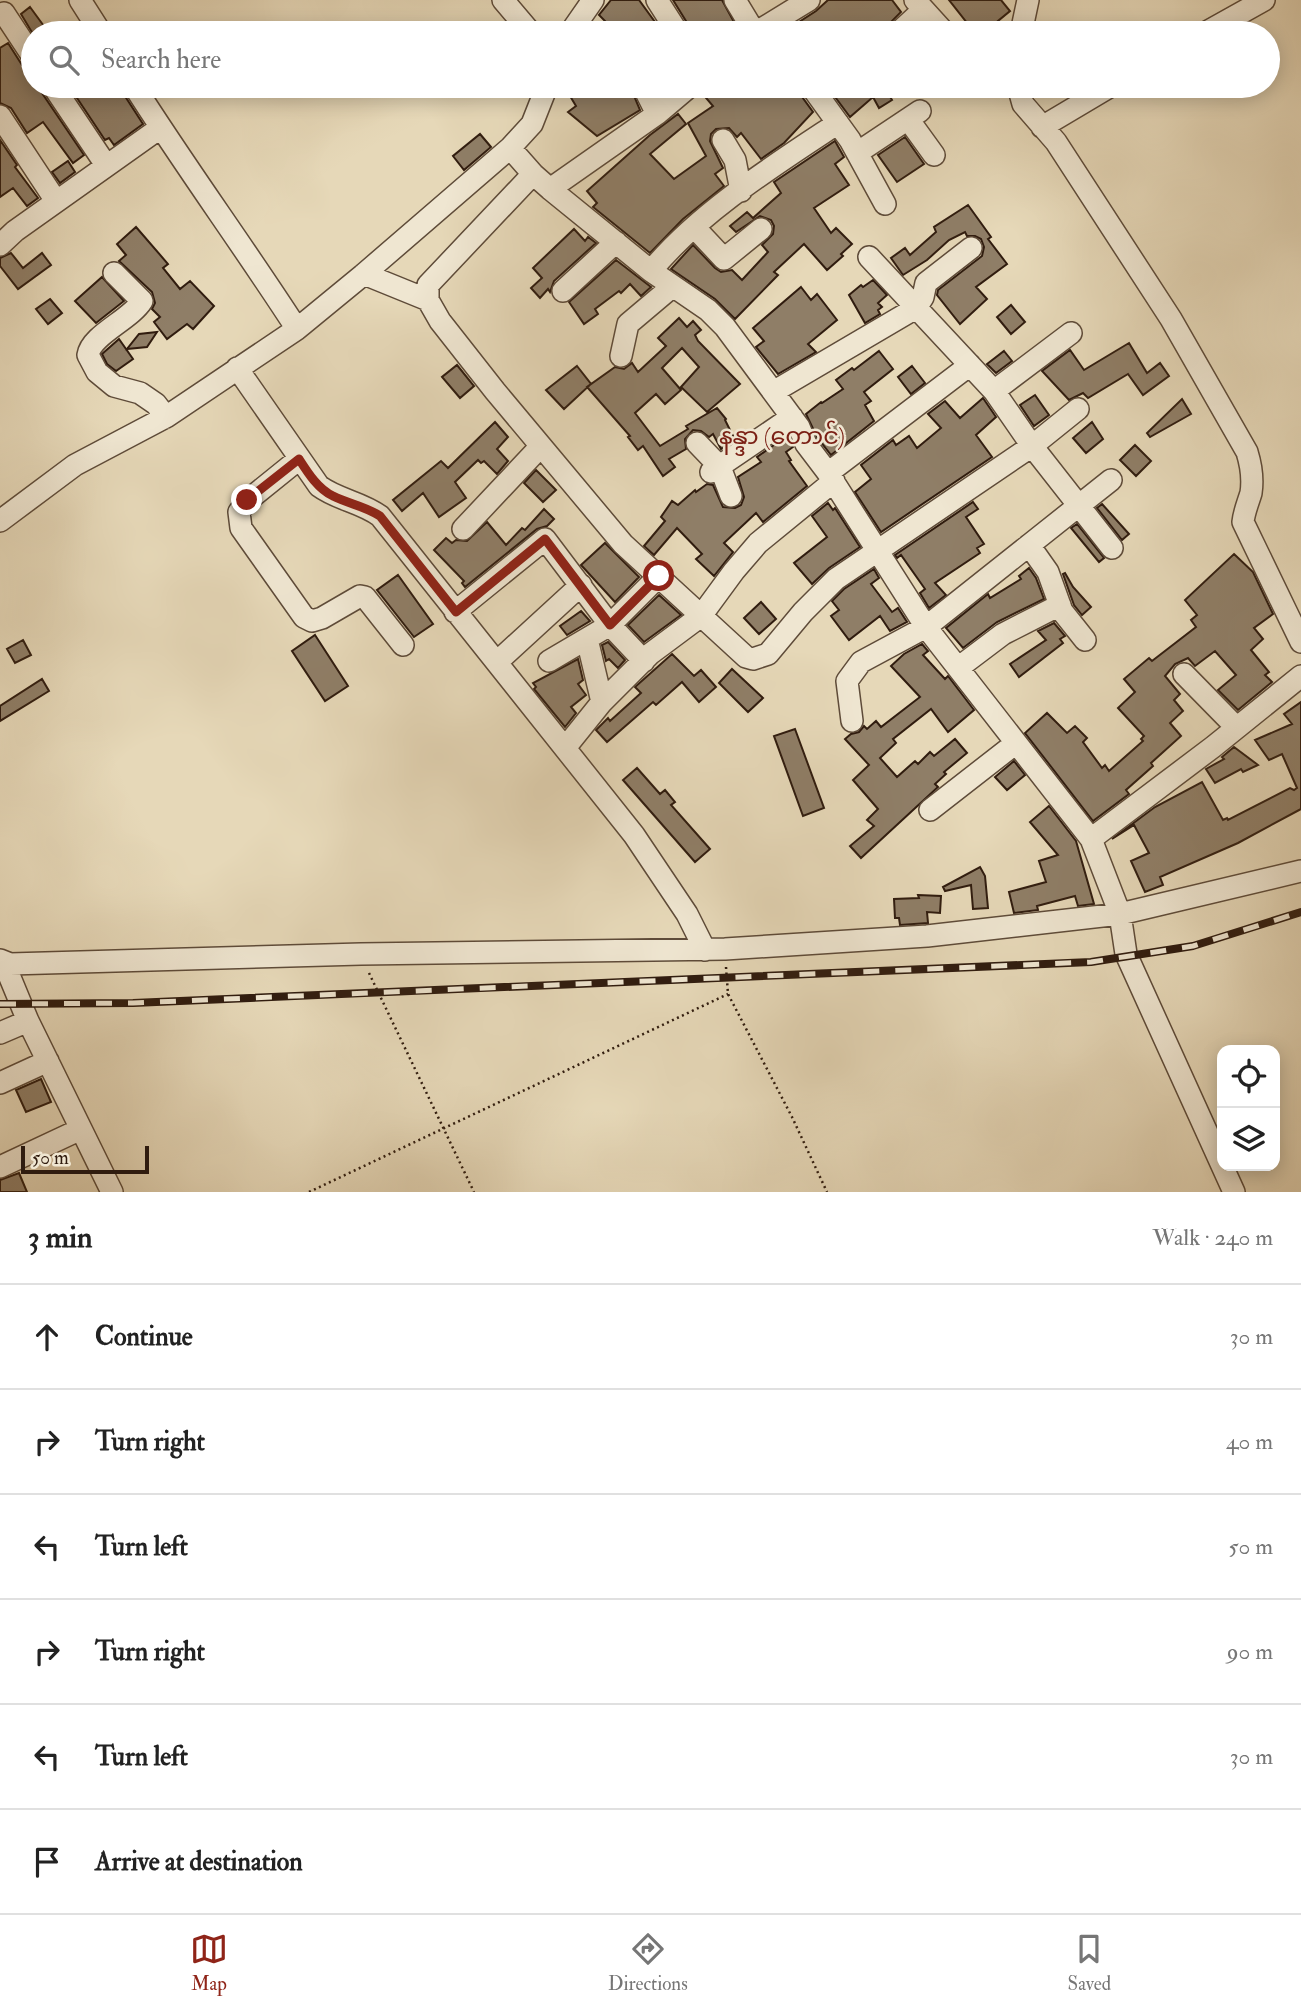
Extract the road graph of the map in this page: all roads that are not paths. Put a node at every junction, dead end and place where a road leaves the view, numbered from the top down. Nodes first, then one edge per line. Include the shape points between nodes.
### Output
1 (80, 0) edge
2 (503, 0) edge
3 (593, 0) edge
4 (657, 0) edge
5 (736, 0) edge
6 (809, 0) edge
7 (1028, 0) edge
8 (1264, 0) edge
9 (919, 5) edge
10 (4, 13) dead end
11 (93, 21) edge
12 (521, 21) edge
13 (578, 21) edge
14 (670, 21) edge
15 (754, 21) edge
16 (778, 21) edge
17 (907, 21) edge
18 (934, 21) edge
19 (1024, 21) edge
20 (1226, 21) edge
21 (21, 39) edge
22 (61, 98) edge
23 (141, 98) edge
24 (542, 98) edge
25 (649, 98) edge
26 (676, 98) edge
27 (820, 98) edge
28 (1023, 98) edge
29 (1091, 98) edge
30 (657, 114) junction
31 (0, 116) edge
32 (838, 123) junction
33 (1042, 127) junction
34 (160, 128) junction
35 (723, 140) dead end
36 (510, 148) junction
37 (858, 153) junction
38 (934, 155) dead end
39 (106, 165) junction
40 (533, 174) junction
41 (550, 189) junction
42 (741, 191) junction
43 (56, 201) junction
44 (885, 204) dead end
45 (694, 227) junction
46 (761, 229) dead end
47 (2, 238) edge
48 (616, 242) junction
49 (971, 248) dead end
50 (869, 257) dead end
51 (652, 271) junction
52 (114, 272) dead end
53 (364, 274) junction
54 (673, 286) junction
55 (563, 291) dead end
56 (428, 300) junction
57 (916, 308) junction
58 (297, 328) junction
59 (1071, 333) dead end
60 (621, 356) dead end
61 (970, 365) junction
62 (237, 368) junction
63 (994, 391) junction
64 (773, 392) junction
65 (1078, 409) dead end
66 (166, 417) junction
67 (792, 417) junction
68 (697, 443) dead end
69 (541, 446) junction
70 (1032, 446) junction
71 (299, 459) junction
72 (716, 470) junction
73 (831, 477) junction
74 (1111, 480) dead end
75 (731, 496) dead end
76 (1078, 506) junction
77 (0, 521) edge
78 (463, 529) dead end
79 (1029, 545) junction
80 (1112, 548) dead end
81 (877, 550) junction
82 (659, 576) junction
83 (581, 585) junction
84 (1060, 605) junction
85 (803, 611) junction
86 (456, 612) junction
87 (701, 616) junction
88 (778, 616) dead end
89 (610, 625) junction
90 (926, 627) junction
91 (587, 639) junction
92 (1085, 640) dead end
93 (1301, 642) edge
94 (403, 645) dead end
95 (550, 661) dead end
96 (644, 661) junction
97 (497, 662) junction
98 (958, 668) junction
99 (1184, 674) dead end
100 (1301, 676) edge
101 (602, 702) junction
102 (852, 721) dead end
103 (1236, 727) junction
104 (1016, 743) junction
105 (565, 748) junction
106 (930, 810) dead end
107 (1091, 839) junction
108 (1301, 871) edge
109 (1120, 914) junction
110 (715, 950) junction
111 (5, 962) edge
112 (28, 1021) junction
113 (0, 1033) edge
114 (48, 1061) junction
115 (0, 1083) edge
116 (81, 1129) junction
117 (0, 1167) edge
118 (112, 1192) edge
119 (1234, 1192) edge

1 - 11 street
2 - 12 street
3 - 13 street
4 - 14 street
5 - 15 street
6 - 16 street
7 - 19 street
8 - 20 street
9 - 17 street
9 - 18 street
10 - 21 street
22 - 39 street
23 - 34 street
24 - 36 street via 532,124
25 - 30 street
26 - 30 street
27 - 32 street
28 - 33 street
29 - 33 street
30 - 41 street
31 - 43 street
32 - 37 street
32 - 42 street
33 - 93 street via 1171,319 1247,452 1251,492 1243,522
34 - 39 street
34 - 58 street
35 - 42 street via 735,160
36 - 40 street
36 - 53 street
37 - 38 street via 914,115
37 - 44 street
39 - 43 street
40 - 41 street
40 - 56 street via 428,285
41 - 48 street
42 - 45 street
43 - 47 street
45 - 46 street via 724,259
45 - 51 street
48 - 51 street
48 - 55 street
49 - 57 street via 926,282
50 - 57 street
51 - 54 street
52 - 66 street via 142,301 91,346 88,355 97,372 114,386 140,393
53 - 56 street
53 - 58 street
54 - 60 street via 628,324
54 - 64 street via 725,327
56 - 69 street
57 - 61 street
57 - 64 street
58 - 62 street
59 - 63 street
61 - 63 street
61 - 73 street
62 - 66 street
62 - 71 street
63 - 70 street
64 - 67 street
65 - 70 street
66 - 77 street via 75,465
67 - 72 street
67 - 73 street
68 - 72 street
69 - 78 street
69 - 82 street via 623,544
70 - 76 street
70 - 81 street
71 - 86 street via 319,486 333,496 380,516
71 - 94 street via 247,500 239,512 241,528 304,617 312,621 365,597
72 - 75 street
73 - 81 street
73 - 87 street via 758,543
74 - 76 street
76 - 79 street
76 - 80 street
79 - 84 street via 1048,572
79 - 90 street
81 - 85 street via 836,579
81 - 90 street
82 - 87 street
82 - 89 street
83 - 86 street via 545,539
83 - 89 street
83 - 97 street
84 - 92 street
84 - 98 street via 1003,634
85 - 87 street via 768,654 753,659
85 - 88 street
86 - 97 street
87 - 96 street
89 - 91 street
89 - 96 street
90 - 98 street
90 - 102 street via 861,662 847,681
91 - 95 street
91 - 101 street
96 - 101 street
97 - 105 street
98 - 104 street
99 - 103 street
100 - 103 street
101 - 105 street
103 - 107 street
104 - 106 street
104 - 107 street
105 - 110 street via 634,835
107 - 109 street
108 - 109 street
109 - 110 street via 927,936
109 - 119 street via 1126,954
110 - 111 street
111 - 112 street
112 - 113 street
112 - 114 street
114 - 115 street
114 - 116 street
116 - 117 street
116 - 118 street

